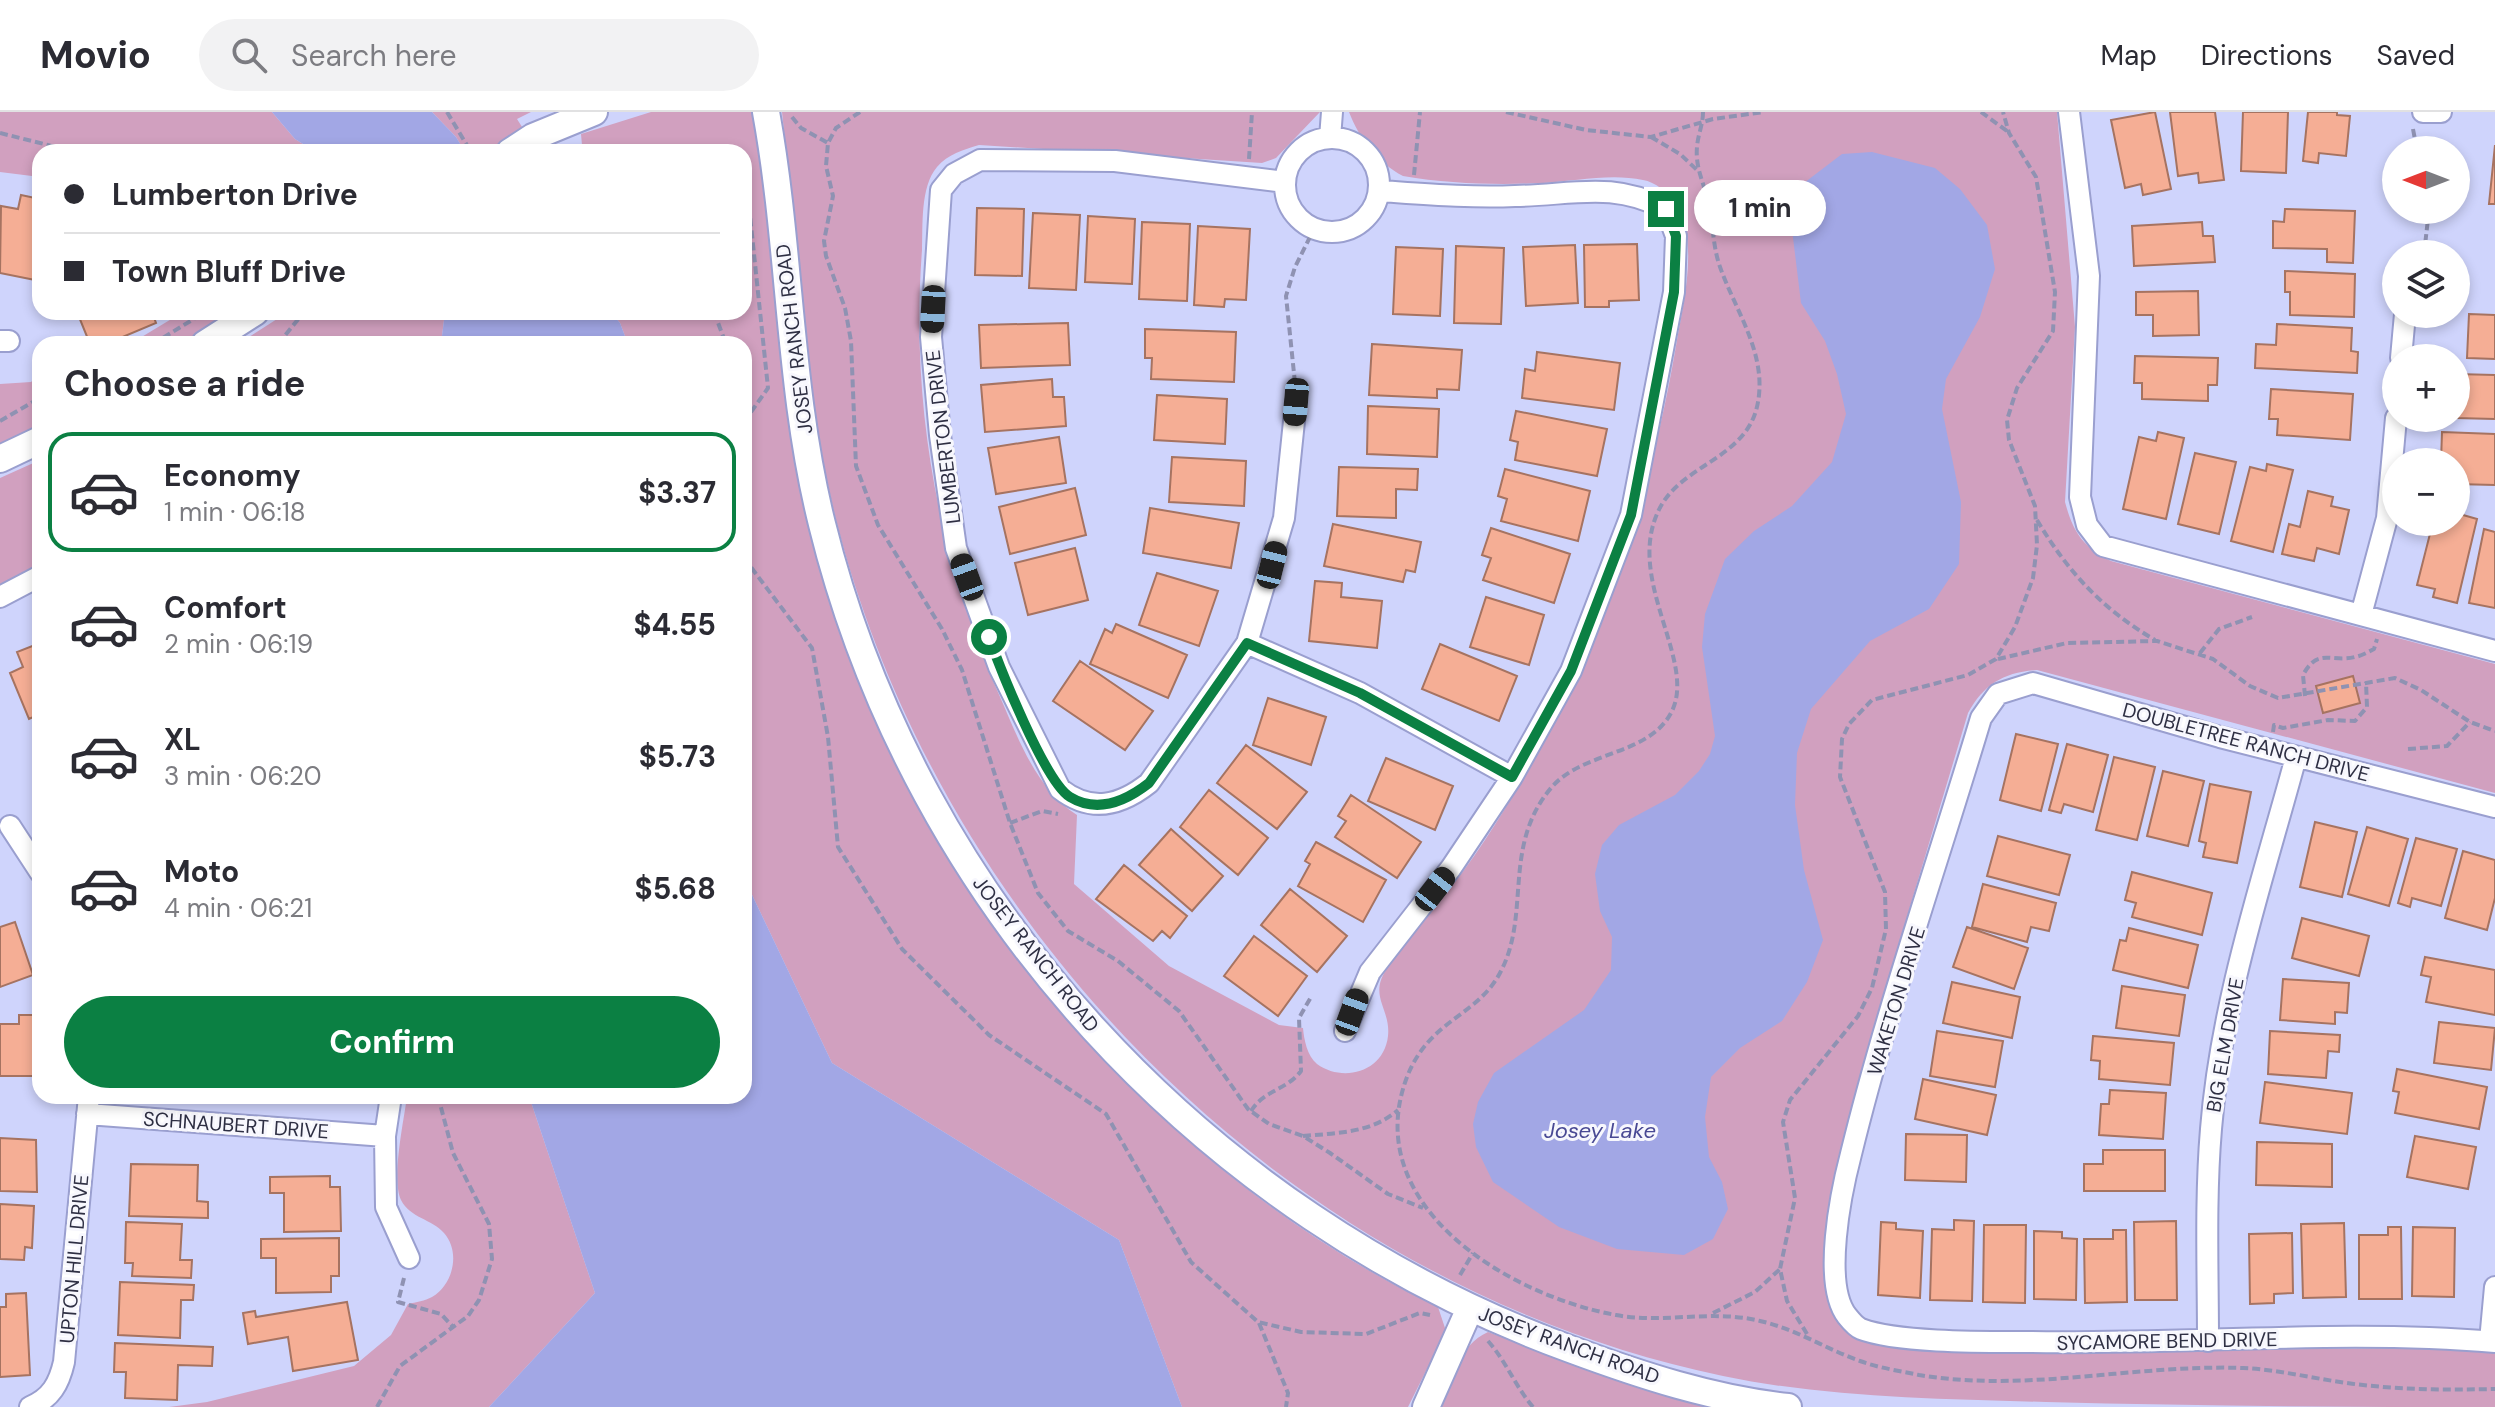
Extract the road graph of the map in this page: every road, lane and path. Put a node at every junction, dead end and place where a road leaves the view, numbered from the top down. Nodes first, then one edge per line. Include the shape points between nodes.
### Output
1 (447, 112) edge
2 (594, 112) edge
3 (766, 112) edge
4 (791, 112) edge
5 (1252, 112) edge
6 (1332, 112) edge
7 (1420, 112) edge
8 (1506, 112) edge
9 (1703, 112) edge
10 (1764, 112) edge
11 (1981, 112) edge
12 (2003, 112) edge
13 (2069, 112) edge
14 (2423, 112) edge
15 (2441, 112) edge
16 (1703, 124) junction
17 (0, 133) edge
18 (2009, 133) junction
19 (1651, 137) junction
20 (1330, 138) junction
21 (828, 143) dead end
22 (44, 144) edge
23 (466, 144) edge
24 (522, 144) edge
25 (1697, 170) junction
26 (1247, 178) junction
27 (1285, 182) junction
28 (1379, 191) junction
29 (1413, 193) junction
30 (1314, 229) junction
31 (752, 235) edge
32 (192, 320) edge
33 (242, 320) edge
34 (298, 320) edge
35 (166, 336) edge
36 (218, 336) edge
37 (284, 336) edge
38 (1296, 402) joint
39 (32, 403) edge
40 (752, 411) edge
41 (0, 421) edge
42 (2395, 432) edge
43 (32, 444) edge
44 (0, 459) edge
45 (2037, 519) junction
46 (752, 569) edge
47 (32, 580) edge
48 (0, 597) edge
49 (2361, 615) junction
50 (2252, 617) dead end
51 (2382, 620) junction
52 (2157, 641) junction
53 (1247, 643) junction
54 (2495, 651) edge
55 (2200, 653) junction
56 (1996, 659) junction
57 (2366, 682) junction
58 (1998, 694) joint
59 (2305, 696) junction
60 (2470, 722) junction
61 (2495, 731) edge
62 (2408, 749) dead end
63 (2269, 750) junction
64 (2296, 757) junction
65 (1512, 777) junction
66 (2495, 807) edge
67 (1071, 820) dead end
68 (1010, 823) dead end
69 (10, 826) dead end
70 (32, 860) edge
71 (1311, 997) dead end
72 (1345, 1031) dead end
73 (390, 1104) edge
74 (440, 1104) edge
75 (88, 1105) edge
76 (1398, 1110) junction
77 (1251, 1111) dead end
78 (385, 1136) junction
79 (409, 1258) dead end
80 (1780, 1269) junction
81 (2495, 1287) edge
82 (398, 1302) dead end
83 (1710, 1315) dead end
84 (1846, 1315) joint
85 (1258, 1322) junction
86 (1463, 1325) junction
87 (454, 1328) junction
88 (1808, 1336) dead end
89 (2208, 1341) junction
90 (2492, 1341) edge
91 (30, 1407) edge
92 (377, 1407) edge
93 (1286, 1407) edge
94 (1426, 1407) edge
95 (1533, 1407) edge
96 (1788, 1407) edge

1 - 23 path
2 - 24 street
3 - 86 street, JOSEY RANCH ROAD via 793,360 822,526 892,725 934,809 1026,950 1140,1079 1196,1131 1318,1224 1428,1289
4 - 21 path via 796,124
5 - 26 path
6 - 20 street
7 - 29 path
8 - 19 path via 1586,130
9 - 16 path
10 - 16 path
11 - 18 path
12 - 18 path
13 - 49 street via 2089,276 2080,497 2087,525 2103,546
14 - 15 street
16 - 19 path
16 - 25 path
17 - 22 path
18 - 45 path via 2036,177 2055,292 2053,331 2017,388 2007,420
19 - 25 path
20 - 27 street via 1294,156
20 - 28 street via 1361,147 1372,159
25 - 76 path via 1718,262 1757,360 1758,401 1730,451 1675,485 1655,517 1649,539 1651,585 1674,667 1676,700 1649,736 1571,770 1551,788 1523,838 1511,939 1497,979 1481,998 1432,1034 1406,1080
26 - 27 street, LUMBERTON DRIVE
26 - 53 street, LUMBERTON DRIVE via 1115,161 980,160 954,174 941,190 931,337 956,548 999,667 1060,789 1097,805 1129,799 1149,783
27 - 30 street via 1293,213
28 - 29 street
28 - 30 street via 1374,207 1351,229
29 - 65 street via 1640,195 1666,209 1676,236 1674,292 1631,515 1571,671
30 - 38 path via 1286,296
31 - 40 path via 768,388
32 - 35 path
33 - 36 street
34 - 37 path
38 - 53 street, LUMBERTON DRIVE via 1284,518
39 - 41 path
42 - 49 street via 2387,518
43 - 44 street
45 - 52 path via 2099,602
45 - 56 path via 2033,578
46 - 85 path via 812,648 828,737 838,847 902,949 989,1035 1106,1114 1191,1262
47 - 48 street
49 - 51 street
50 - 55 path via 2219,629
51 - 54 street
51 - 59 path via 2374,649 2354,658 2315,659 2303,675
52 - 55 path
52 - 56 path via 2067,643
53 - 65 street via 1360,693
55 - 59 path via 2266,694
56 - 80 path via 1968,675 1872,700 1842,739 1840,777 1885,892 1886,929 1872,988 1858,1016 1786,1108 1783,1122 1795,1198
57 - 59 path
57 - 60 path via 2408,682
57 - 63 path via 2367,707 2355,721 2274,725
58 - 63 street, DOUBLETREE RANCH DRIVE via 2033,683
58 - 84 street, WAKETON DRIVE via 1981,718 1850,1156 1835,1252 1837,1297
60 - 61 path
60 - 62 path via 2447,746
63 - 64 street, DOUBLETREE RANCH DRIVE
64 - 66 street, DOUBLETREE RANCH DRIVE
64 - 89 street, BIG ELM DRIVE via 2236,973 2218,1079 2207,1207
65 - 72 street via 1451,868 1370,972
67 - 68 path via 1042,811
69 - 70 street
71 - 77 path via 1299,1018 1301,1071 1284,1087 1259,1098
73 - 78 street
74 - 87 path via 453,1153 489,1224 492,1244 479,1300
75 - 78 street, SCHNAUBERT DRIVE
75 - 91 street, UPTON HILL DRIVE via 64,1362 51,1394
76 - 76 path via 1364,1129 1303,1136 1388,1194 1425,1209 1405,1164
78 - 79 street via 386,1207
80 - 83 path via 1755,1292
80 - 88 path via 1787,1301
81 - 90 street
82 - 87 path via 441,1314
84 - 89 street, SYCAMORE BEND DRIVE via 1859,1328 1892,1335 1988,1342
85 - 86 path via 1301,1332 1366,1334 1420,1313
85 - 93 path via 1288,1393
86 - 94 street
86 - 95 path via 1503,1357 1516,1387
86 - 96 street, JOSEY RANCH ROAD via 1719,1395
87 - 92 path via 400,1366
89 - 90 street, SYCAMORE BEND DRIVE

